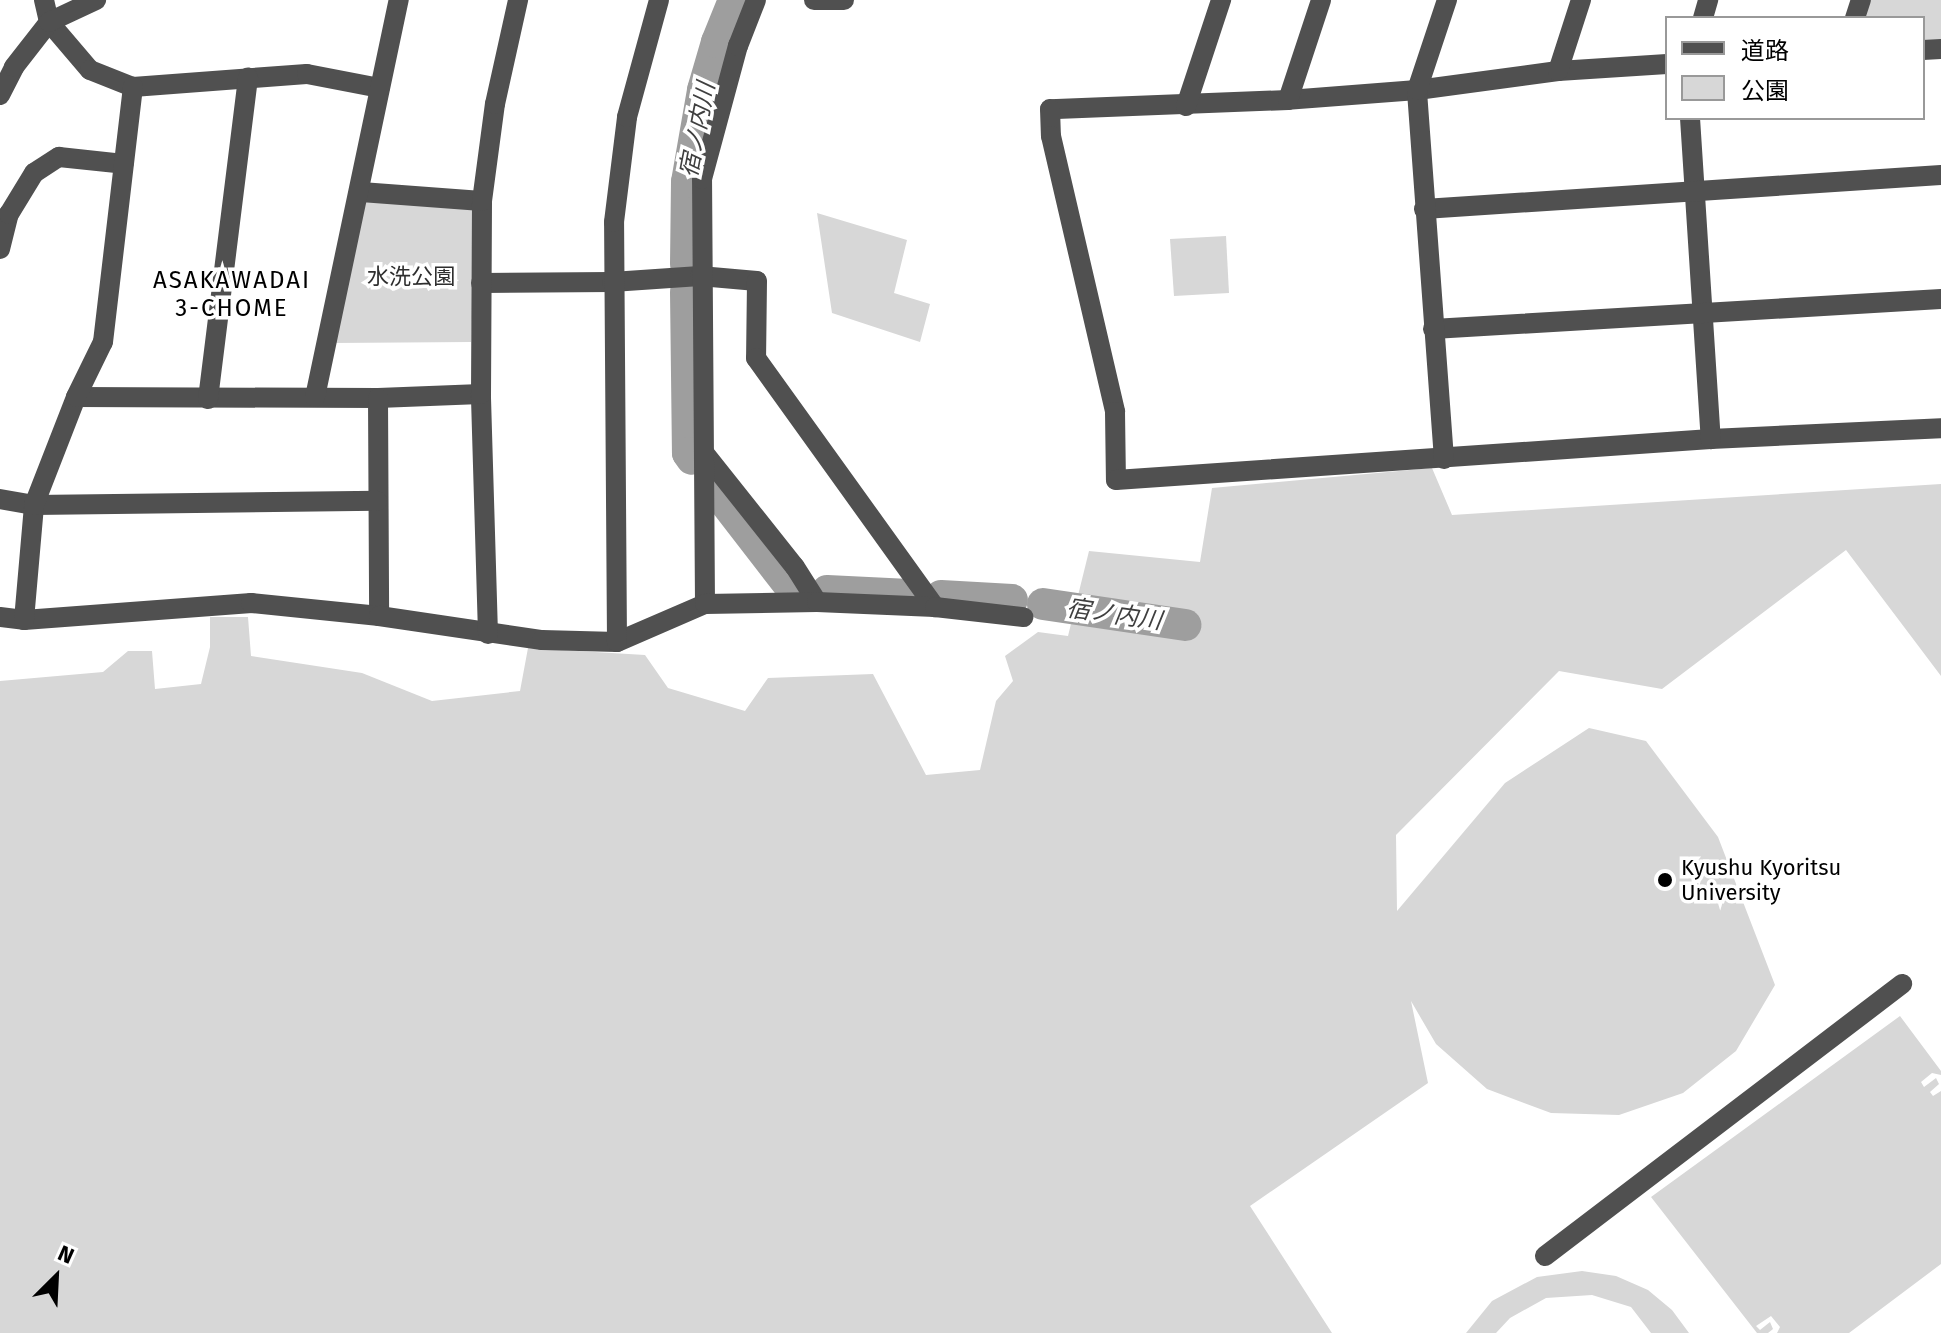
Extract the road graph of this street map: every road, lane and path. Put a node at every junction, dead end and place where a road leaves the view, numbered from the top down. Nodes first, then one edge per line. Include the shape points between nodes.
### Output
1 (44, 0) edge
2 (96, 0) edge
3 (399, 0) edge
4 (659, 0) edge
5 (756, 0) edge
6 (814, 0) edge
7 (844, 0) edge
8 (1221, 0) edge
9 (1321, 0) edge
10 (1447, 0) edge
11 (1581, 0) edge
12 (511, 2) edge
13 (49, 22) junction
14 (1665, 64) edge
15 (1558, 71) junction
16 (248, 77) junction
17 (133, 87) junction
18 (380, 88) junction
19 (1417, 90) junction
20 (0, 95) edge
21 (1288, 100) junction
22 (1186, 106) junction
23 (1690, 120) edge
24 (124, 164) junction
25 (1941, 175) edge
26 (1693, 191) junction
27 (361, 192) junction
28 (482, 201) junction
29 (1424, 209) junction
30 (0, 249) edge
31 (700, 276) junction
32 (612, 282) junction
33 (481, 283) junction
34 (1941, 299) edge
35 (1701, 314) junction
36 (1433, 329) junction
37 (481, 394) junction
38 (76, 397) junction
39 (315, 397) junction
40 (378, 398) junction
41 (208, 399) junction
42 (1941, 428) edge
43 (1711, 439) junction
44 (705, 454) junction
45 (1444, 459) junction
46 (0, 499) edge
47 (377, 501) junction
48 (34, 505) junction
49 (817, 602) junction
50 (705, 604) junction
51 (935, 607) junction
52 (379, 616) junction
53 (0, 617) edge
54 (1023, 617) dead end
55 (24, 620) junction
56 (488, 634) junction
57 (617, 642) junction
58 (1902, 984) dead end
59 (1545, 1256) dead end

1 - 13 street
2 - 13 street
3 - 18 street
4 - 32 street via 627,117
5 - 31 street via 702,179
6 - 7 street
8 - 22 street
9 - 21 street
10 - 19 street
11 - 15 street
12 - 28 street
13 - 17 street via 90,70
13 - 20 street
14 - 15 street
15 - 19 street
16 - 17 street
16 - 18 street via 307,74
16 - 41 street
17 - 24 street
18 - 27 street
19 - 21 street
19 - 29 street
21 - 22 street
22 - 45 street via 1050,109 1051,136 1115,412 1116,480
23 - 26 street
24 - 30 street via 59,157 34,173 9,214
24 - 38 street via 103,342
25 - 26 street
26 - 29 street
26 - 35 street
27 - 28 street
27 - 39 street
28 - 33 street
29 - 36 street
31 - 32 street
31 - 44 street
31 - 51 street via 757,281 756,358
32 - 33 street
32 - 57 street
33 - 37 street
34 - 35 street
35 - 36 street
35 - 43 street
36 - 45 street
37 - 40 street
37 - 56 street
38 - 41 street
38 - 48 street
39 - 40 street
39 - 41 street
40 - 47 street
42 - 43 street
43 - 45 street
44 - 49 street
44 - 50 street
46 - 48 street
47 - 48 street
47 - 52 street
48 - 55 street
49 - 50 street
49 - 51 street
50 - 57 street
51 - 54 street
52 - 55 street via 251,603
52 - 56 street
53 - 55 street
56 - 57 street
58 - 59 street

